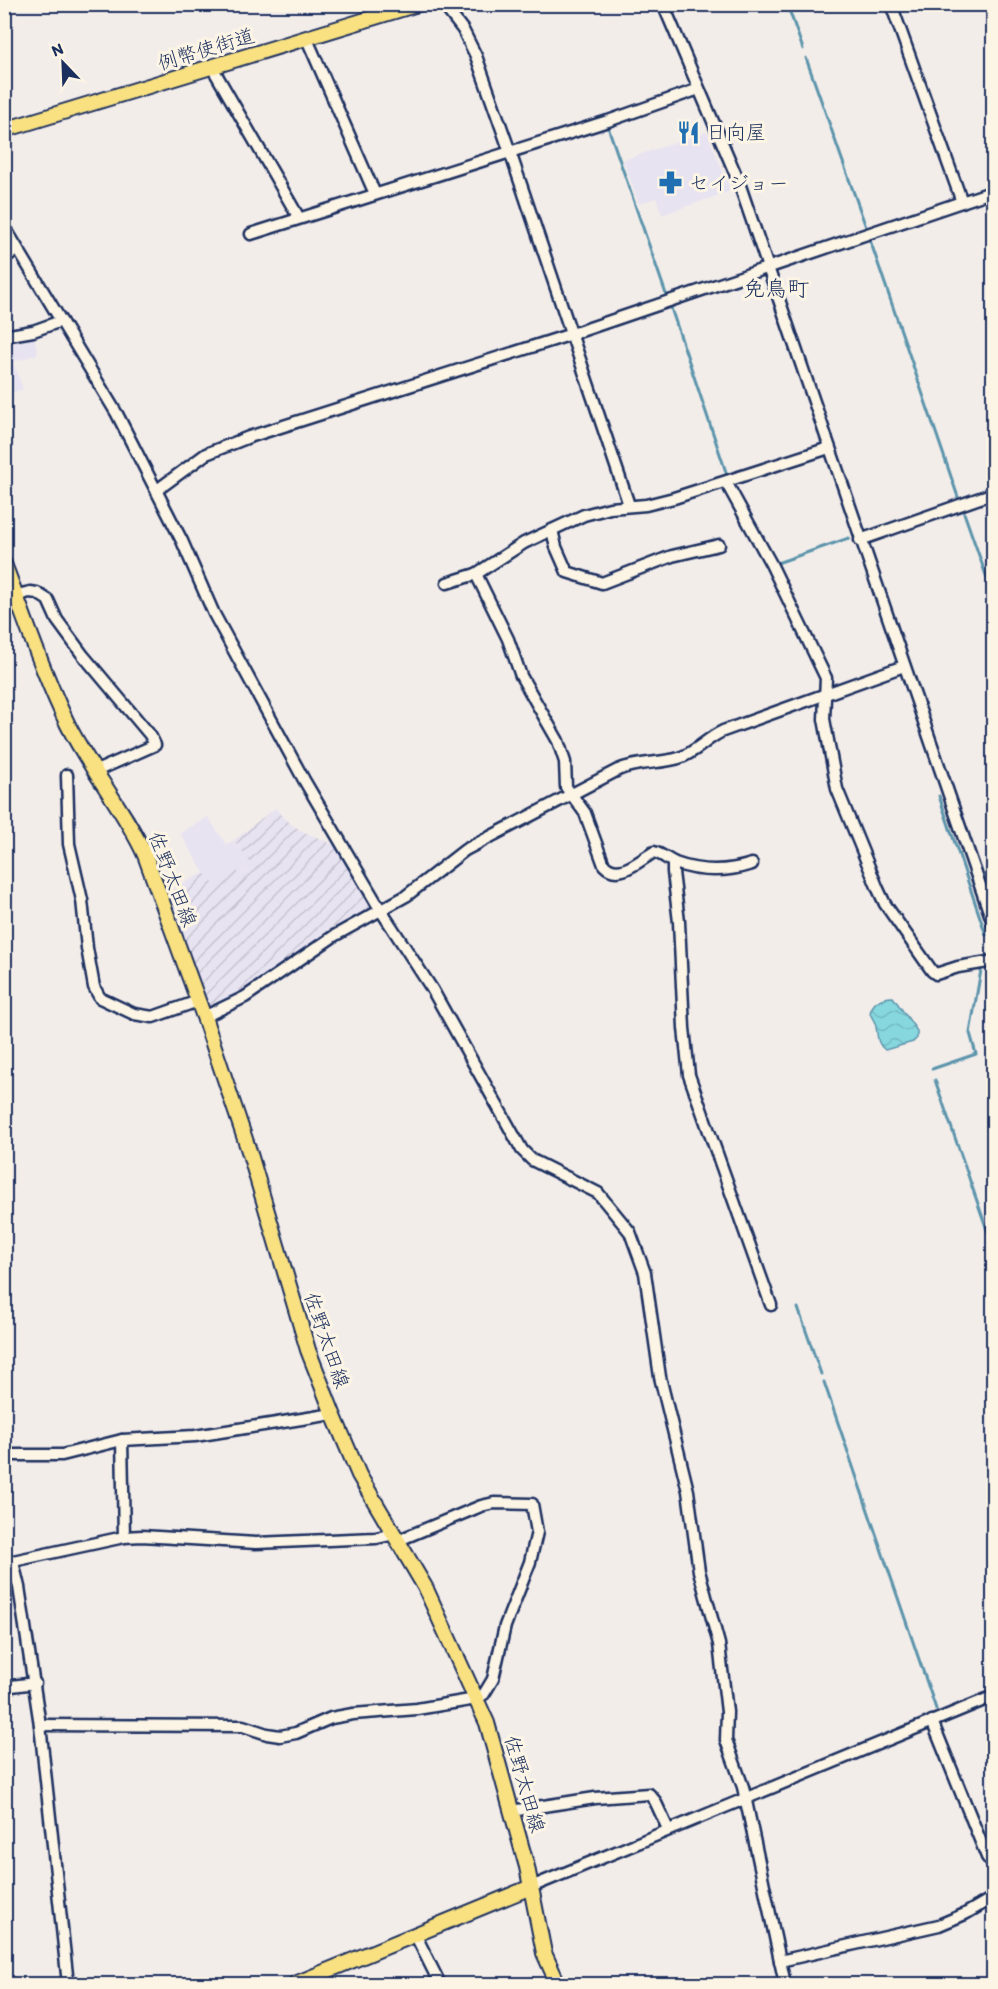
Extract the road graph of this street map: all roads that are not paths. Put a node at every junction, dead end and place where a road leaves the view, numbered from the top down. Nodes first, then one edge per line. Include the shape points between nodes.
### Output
1 (418, 4) edge
2 (443, 4) edge
3 (663, 4) edge
4 (891, 4) edge
5 (307, 39) junction
6 (212, 67) junction
7 (699, 89) junction
8 (4, 130) edge
9 (510, 152) junction
10 (993, 192) edge
11 (375, 194) junction
12 (962, 202) junction
13 (298, 218) junction
14 (4, 226) edge
15 (251, 234) dead end
16 (18, 250) junction
17 (4, 256) edge
18 (768, 268) junction
19 (60, 321) junction
20 (572, 334) junction
21 (4, 336) edge
22 (829, 448) junction
23 (726, 482) junction
24 (157, 490) junction
25 (993, 493) edge
26 (629, 506) junction
27 (552, 530) junction
28 (860, 540) junction
29 (719, 545) dead end
30 (4, 564) edge
31 (476, 574) junction
32 (447, 583) dead end
33 (16, 595) junction
34 (904, 666) junction
35 (825, 695) junction
36 (96, 771) junction
37 (67, 775) dead end
38 (571, 796) junction
39 (674, 862) junction
40 (752, 864) dead end
41 (380, 909) junction
42 (993, 926) edge
43 (993, 961) edge
44 (198, 1000) junction
45 (204, 1017) junction
46 (771, 1305) dead end
47 (333, 1414) junction
48 (122, 1440) junction
49 (4, 1455) edge
50 (124, 1537) junction
51 (397, 1537) junction
52 (9, 1563) edge
53 (35, 1683) junction
54 (4, 1687) edge
55 (993, 1696) edge
56 (476, 1699) junction
57 (932, 1721) junction
58 (40, 1725) junction
59 (746, 1798) junction
60 (511, 1811) junction
61 (668, 1829) junction
62 (993, 1866) edge
63 (531, 1887) junction
64 (993, 1897) edge
65 (415, 1934) junction
66 (780, 1961) junction
67 (68, 1984) edge
68 (295, 1984) edge
69 (440, 1984) edge
70 (558, 1984) edge
71 (785, 1984) edge

1 - 5 main road, 例幣使街道
2 - 9 street via 476,56
3 - 7 street
4 - 12 street
5 - 6 main road, 例幣使街道
5 - 11 street
6 - 8 main road, 例幣使街道
6 - 13 street
7 - 9 street
7 - 18 street via 738,180
9 - 11 street
9 - 20 street
10 - 12 street
11 - 13 street
12 - 18 street
13 - 15 street
14 - 16 street
16 - 17 street
16 - 19 street
18 - 20 street
18 - 22 street
19 - 21 street
19 - 24 street via 117,414
20 - 24 street via 221,447
20 - 26 street
22 - 23 street
22 - 28 street
23 - 26 street via 667,500
23 - 35 street via 824,674
24 - 41 street via 229,644
25 - 28 street
26 - 27 street via 594,512
27 - 29 street via 567,572 602,583 672,555
27 - 31 street
28 - 34 street
30 - 33 main road, 佐野太田線
31 - 32 street
31 - 38 street via 508,639 520,676 558,741
33 - 36 main road, 佐野太田線 via 69,726
33 - 36 street via 38,593 48,600 57,620 82,654 155,745
34 - 35 street
34 - 42 street
35 - 38 street via 711,736 679,758 625,767
35 - 43 street via 824,719 837,789 885,904 936,974
36 - 44 main road, 佐野太田線 via 134,831
37 - 44 street via 69,844 82,900 94,987 100,998 134,1014 153,1017
38 - 39 street via 585,813 604,865 611,871 628,868 654,852
38 - 41 street via 465,850 426,882
39 - 40 street via 717,871
39 - 46 street via 689,1075
41 - 45 street via 245,997
41 - 59 street via 432,989 527,1156 598,1193 630,1232 645,1274 660,1377 688,1491 699,1571 719,1644 728,1712 726,1740
44 - 45 main road, 佐野太田線
45 - 47 main road, 佐野太田線 via 250,1154 308,1350
47 - 48 street via 195,1436
47 - 51 main road, 佐野太田線 via 359,1475
48 - 49 street via 62,1455
48 - 50 street
50 - 51 street via 256,1543
50 - 52 street
51 - 56 main road, 佐野太田線 via 425,1587
51 - 56 street via 481,1506 532,1504 537,1532 530,1562 505,1626 493,1679
52 - 53 street
53 - 54 street
53 - 58 street
55 - 57 street
56 - 58 street via 331,1718 280,1736 243,1726
56 - 60 main road, 佐野太田線 via 488,1724
57 - 59 street
57 - 62 street
58 - 67 street
59 - 61 street
59 - 66 street
60 - 61 street via 649,1794
60 - 63 main road, 佐野太田線
61 - 63 street
63 - 65 main road
63 - 70 main road, 佐野太田線 via 544,1953
64 - 66 street via 939,1925
65 - 68 main road
65 - 69 street
66 - 71 street

